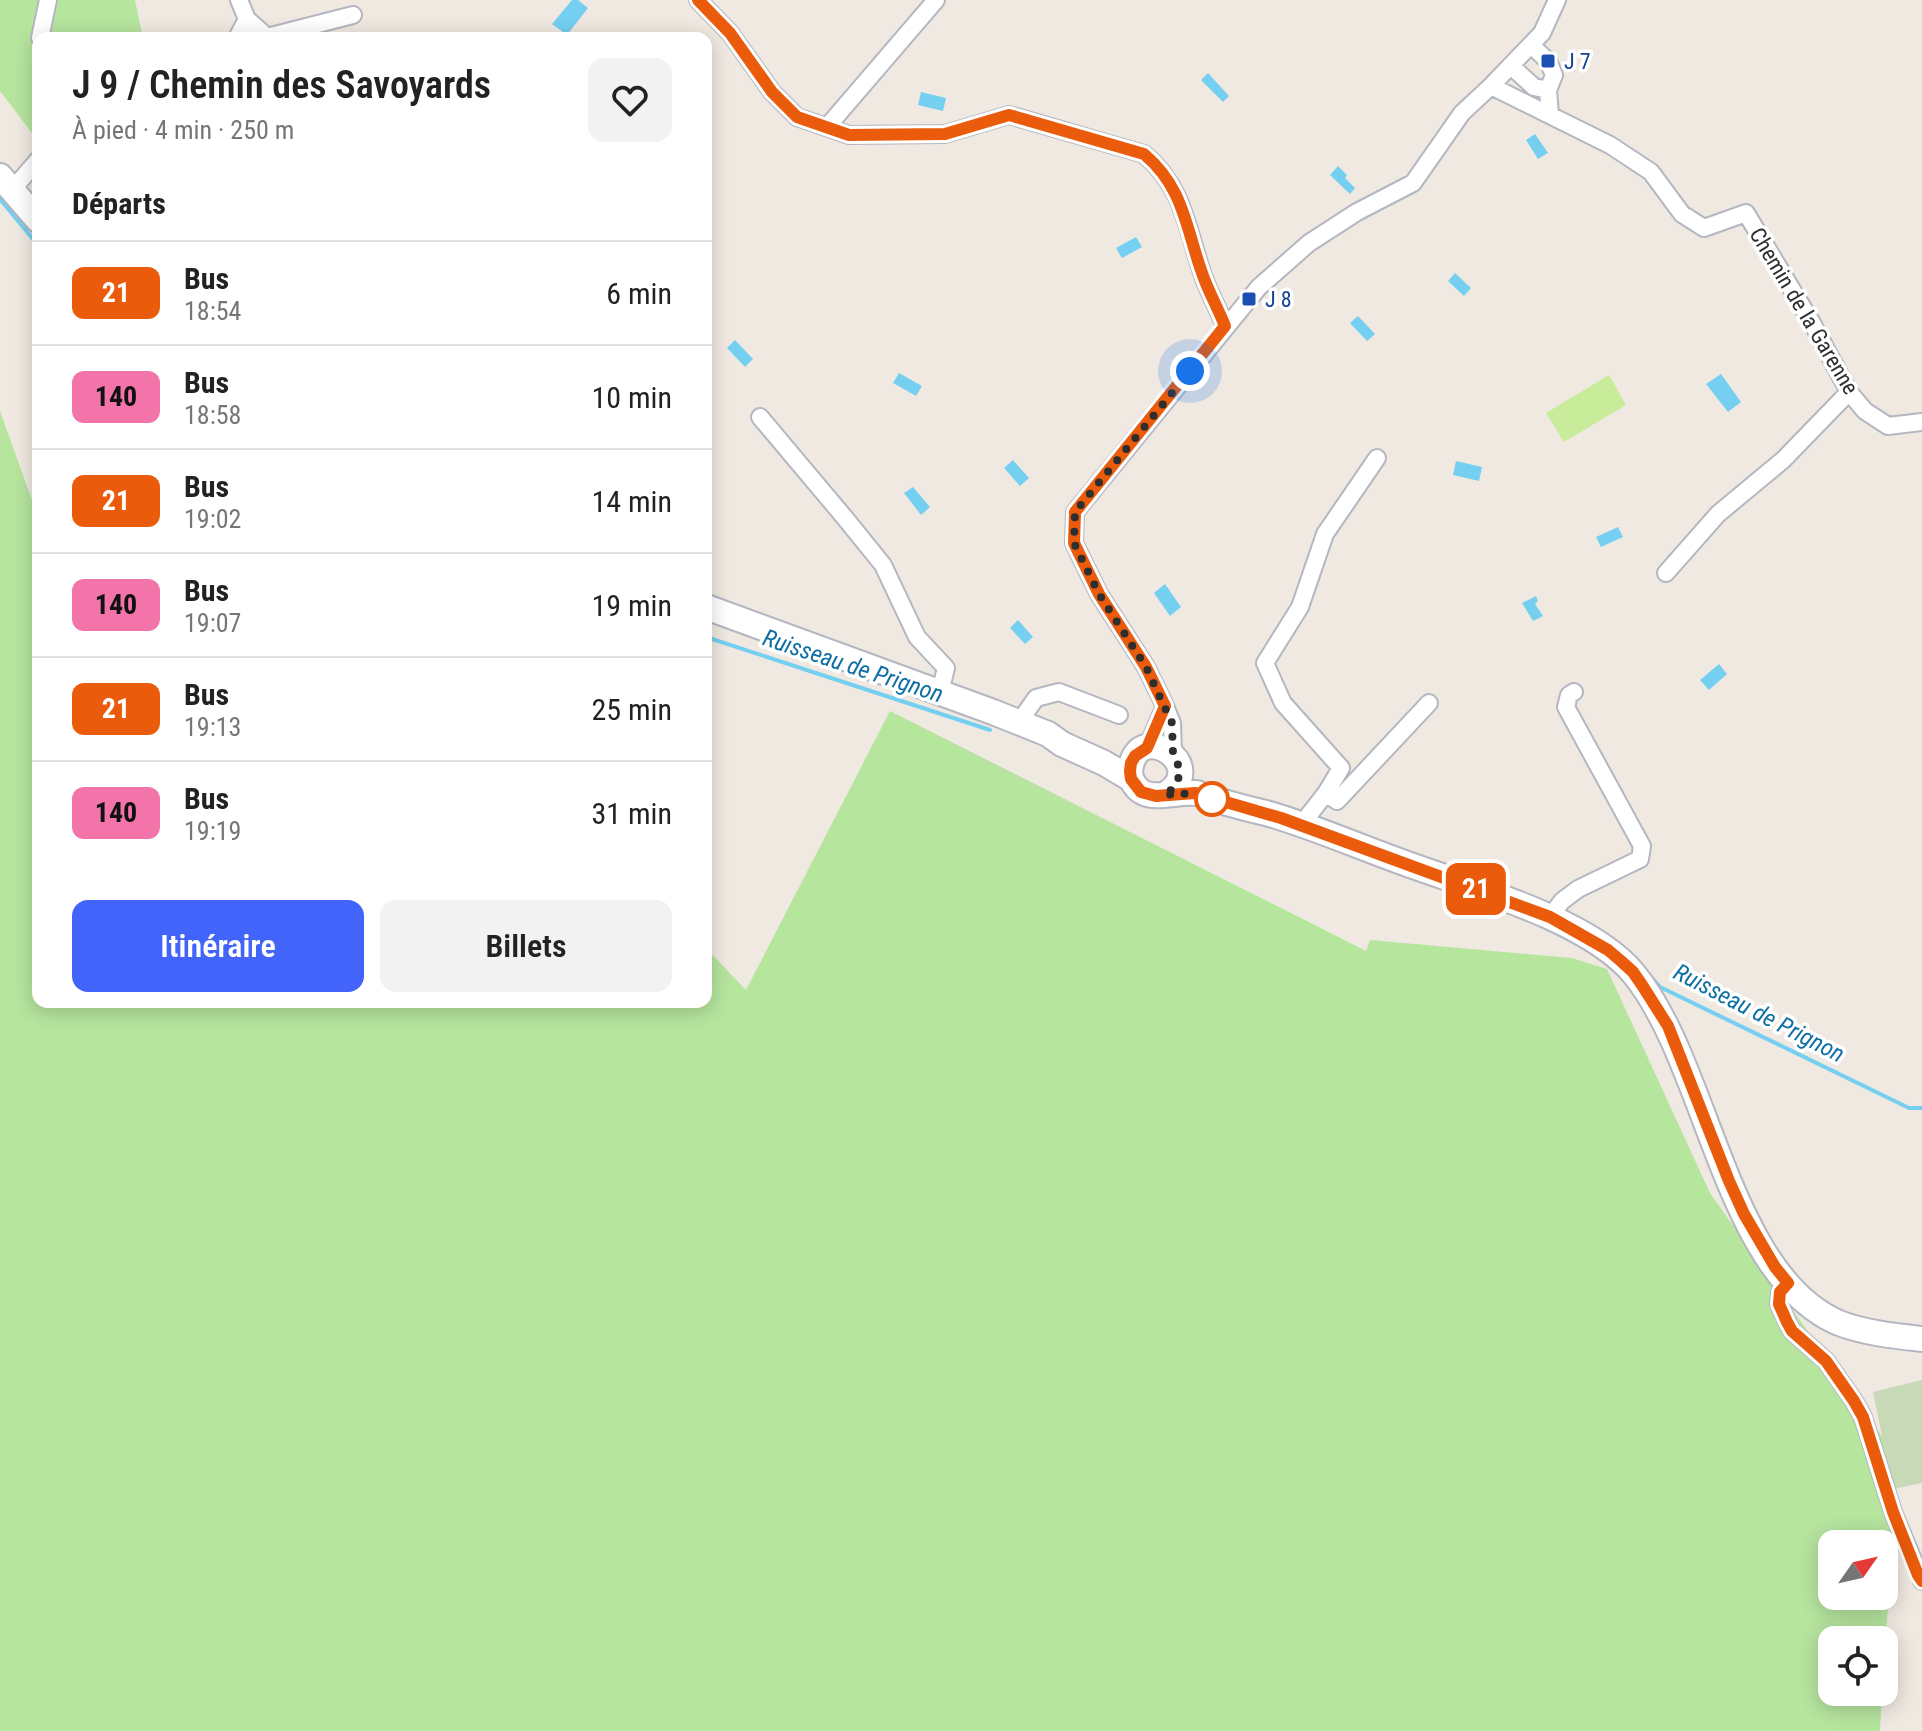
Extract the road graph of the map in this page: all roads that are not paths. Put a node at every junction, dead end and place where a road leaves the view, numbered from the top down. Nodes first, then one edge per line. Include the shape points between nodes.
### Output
1 (48, 0) edge
2 (239, 0) edge
3 (698, 0) edge
4 (936, 0) edge
5 (1557, 0) edge
6 (353, 15) dead end
7 (247, 19) junction
8 (41, 32) edge
9 (240, 32) edge
10 (261, 32) edge
11 (287, 32) edge
12 (1531, 45) junction
13 (1511, 66) junction
14 (1491, 86) junction
15 (1548, 90) junction
16 (1550, 115) junction
17 (827, 127) junction
18 (32, 164) edge
19 (6, 183) edge
20 (32, 213) edge
21 (1225, 326) junction
22 (1849, 392) junction
23 (760, 417) dead end
24 (1922, 422) edge
25 (1377, 458) dead end
26 (1666, 573) dead end
27 (712, 609) edge
28 (940, 692) junction
29 (1574, 692) dead end
30 (1429, 703) dead end
31 (1165, 706) junction
32 (1119, 715) dead end
33 (1019, 722) junction
34 (1138, 761) junction
35 (1176, 762) junction
36 (1326, 793) junction
37 (1164, 795) junction
38 (1291, 821) junction
39 (1550, 917) junction
40 (1796, 1291) junction
41 (1922, 1339) edge
42 (1922, 1581) edge

1 - 8 street
2 - 7 street
3 - 17 street via 797,117
4 - 17 street
5 - 12 street
6 - 11 street
7 - 9 street
7 - 10 street
12 - 13 street
12 - 15 street via 1554,75
13 - 14 street
13 - 15 street via 1534,87
14 - 16 street, Chemin de la Garenne
14 - 21 street via 1462,113 1413,183 1309,243
15 - 16 street
16 - 22 street, Chemin de la Garenne via 1651,172 1682,214 1704,228 1746,213
17 - 21 street via 849,135 945,134 1009,115 1144,154 1159,167 1180,201
18 - 19 street
19 - 20 main road
21 - 31 street via 1075,512 1074,543
22 - 24 street, Chemin de la Garenne via 1888,426
22 - 26 street via 1783,460 1718,514
23 - 28 street via 883,565 917,637 946,668
25 - 36 street via 1325,534 1300,607 1265,663 1283,703 1341,768
27 - 28 main road
28 - 33 main road
29 - 39 street via 1566,707 1642,846 1640,859 1578,889
30 - 36 street via 1337,801
31 - 34 street
31 - 35 street
32 - 33 street via 1059,692 1036,698
33 - 34 main road via 1104,763
34 - 35 main road via 1161,747
34 - 37 main road via 1141,792
35 - 37 main road via 1176,784
35 - 38 main road
36 - 38 street
37 - 38 main road via 1195,793
38 - 39 main road
39 - 40 main road via 1608,950 1652,998 1682,1058 1744,1214
40 - 41 main road via 1837,1322
40 - 42 street via 1780,1292 1779,1304 1792,1331 1826,1361 1863,1417

